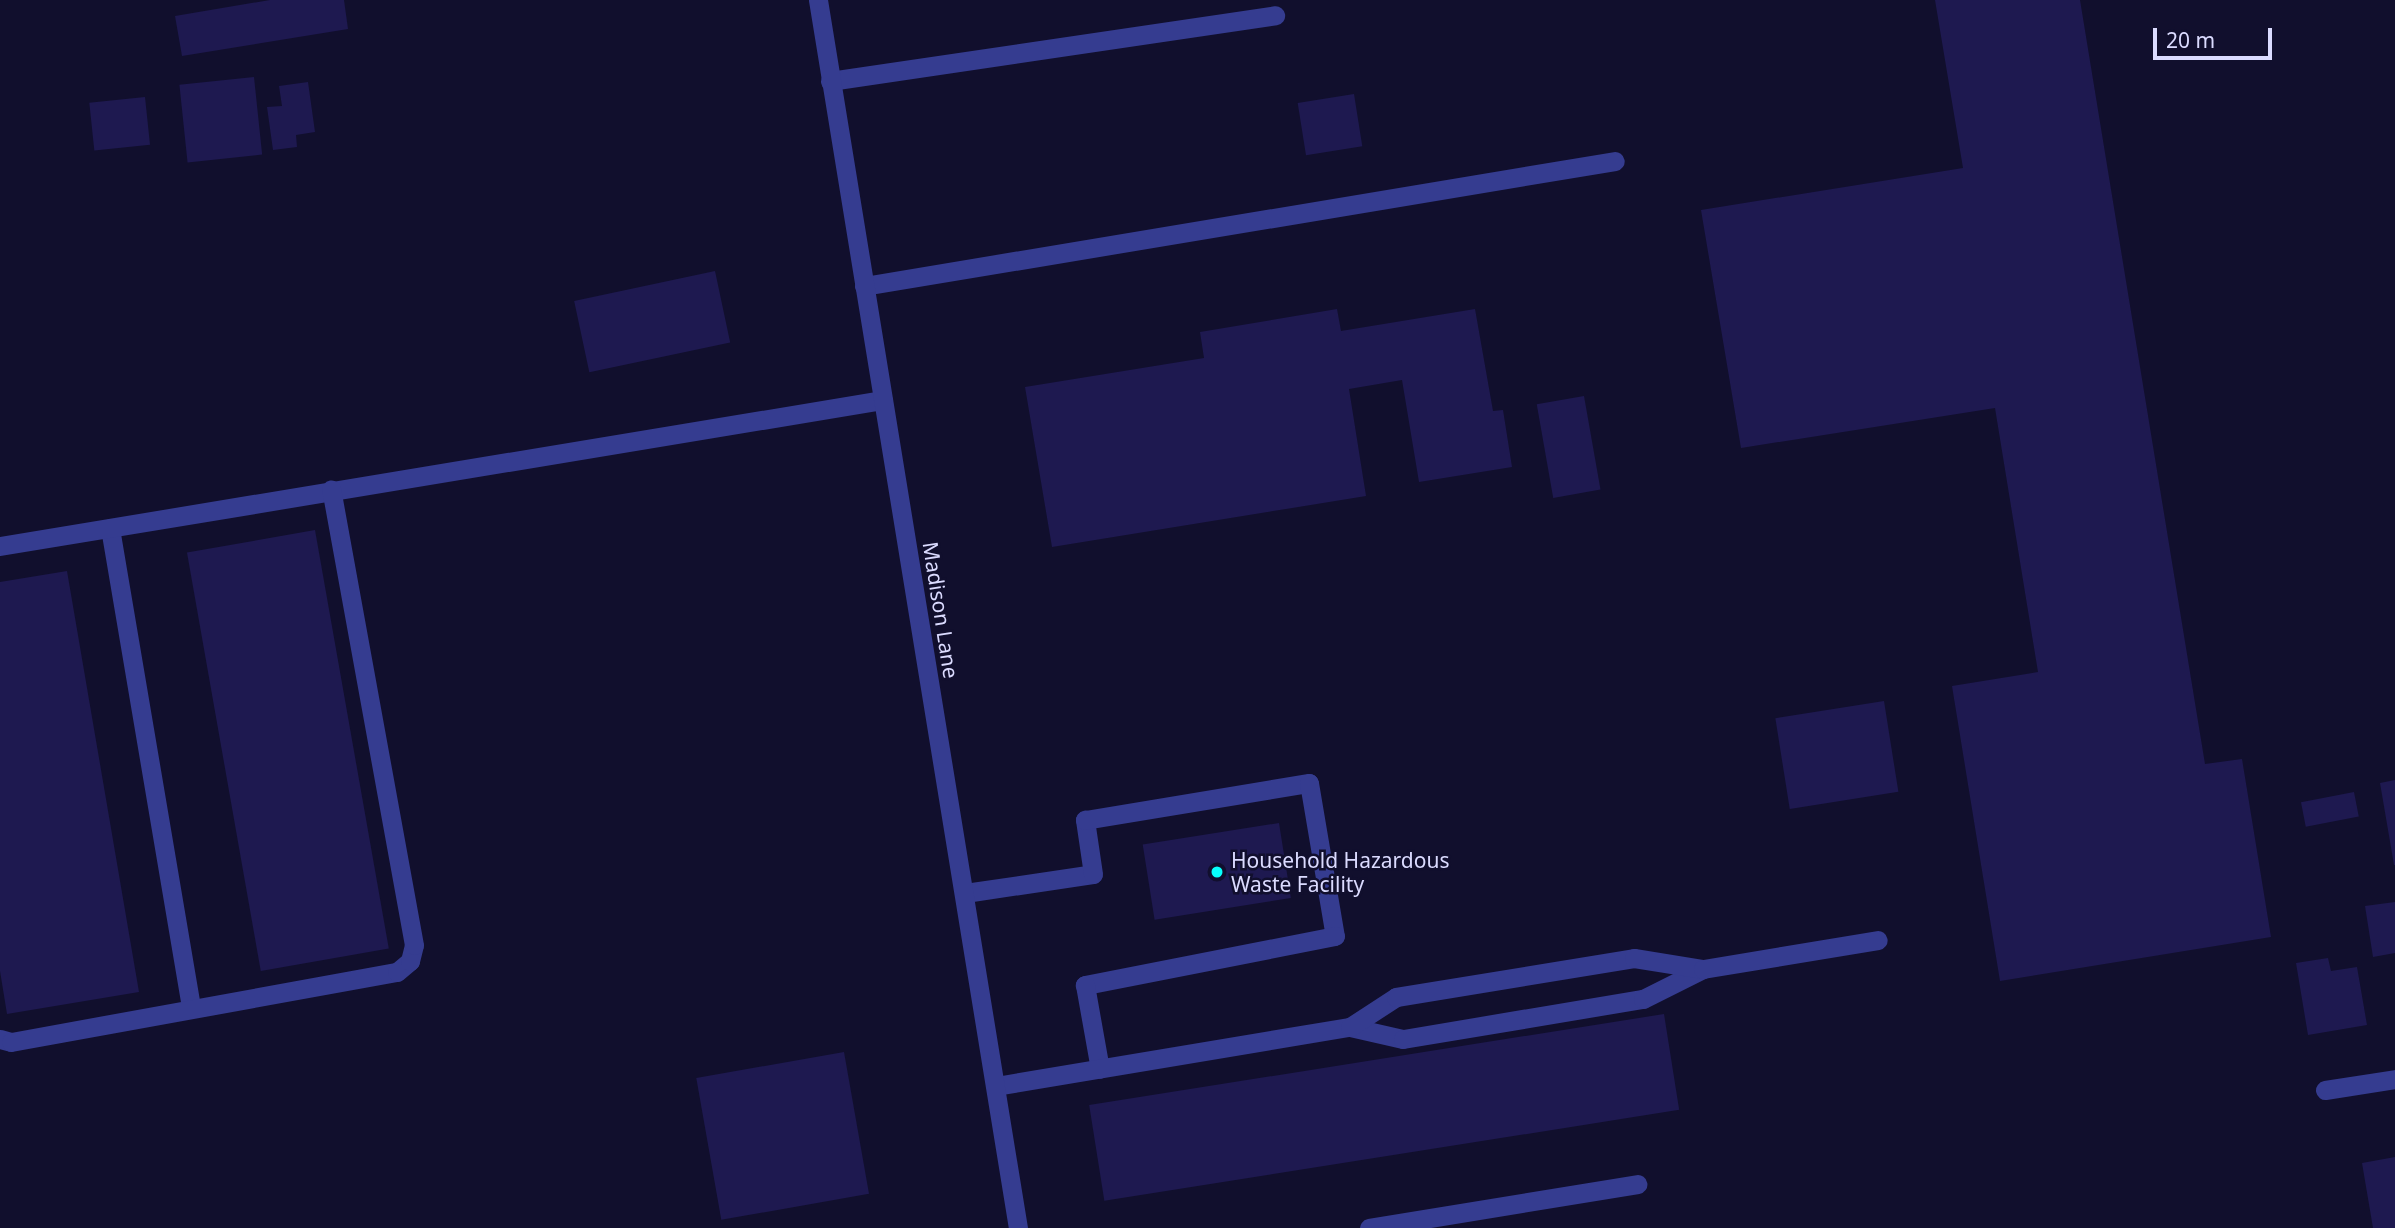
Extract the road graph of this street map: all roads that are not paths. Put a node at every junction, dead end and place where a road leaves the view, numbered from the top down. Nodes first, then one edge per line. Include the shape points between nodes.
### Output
1 (817, 0) edge
2 (1275, 15) dead end
3 (830, 80) junction
4 (1615, 161) dead end
5 (864, 286) junction
6 (883, 400) junction
7 (331, 489) junction
8 (110, 528) junction
9 (0, 546) edge
10 (965, 893) junction
11 (1878, 940) dead end
12 (1703, 969) junction
13 (191, 1007) junction
14 (1350, 1027) junction
15 (0, 1039) edge
16 (1100, 1069) junction
17 (2395, 1079) edge
18 (996, 1086) junction
19 (2325, 1090) dead end
20 (1637, 1184) dead end
21 (1017, 1228) edge
22 (1369, 1228) edge

1 - 3 street, Madison Lane
2 - 3 street
3 - 5 street, Madison Lane
4 - 5 street
5 - 6 street, Madison Lane
6 - 7 street
6 - 10 street, Madison Lane
7 - 8 street
7 - 13 street via 414,944 410,961 397,972
8 - 9 street
8 - 13 street
10 - 16 street via 1093,874 1085,820 1309,783 1335,936 1085,985
10 - 18 street, Madison Lane
11 - 12 street
12 - 14 street via 1643,999 1416,1037
12 - 14 street via 1621,960 1396,997
13 - 15 street via 11,1042
14 - 16 street
16 - 18 street
17 - 19 street
18 - 21 street, Madison Lane
20 - 22 street

